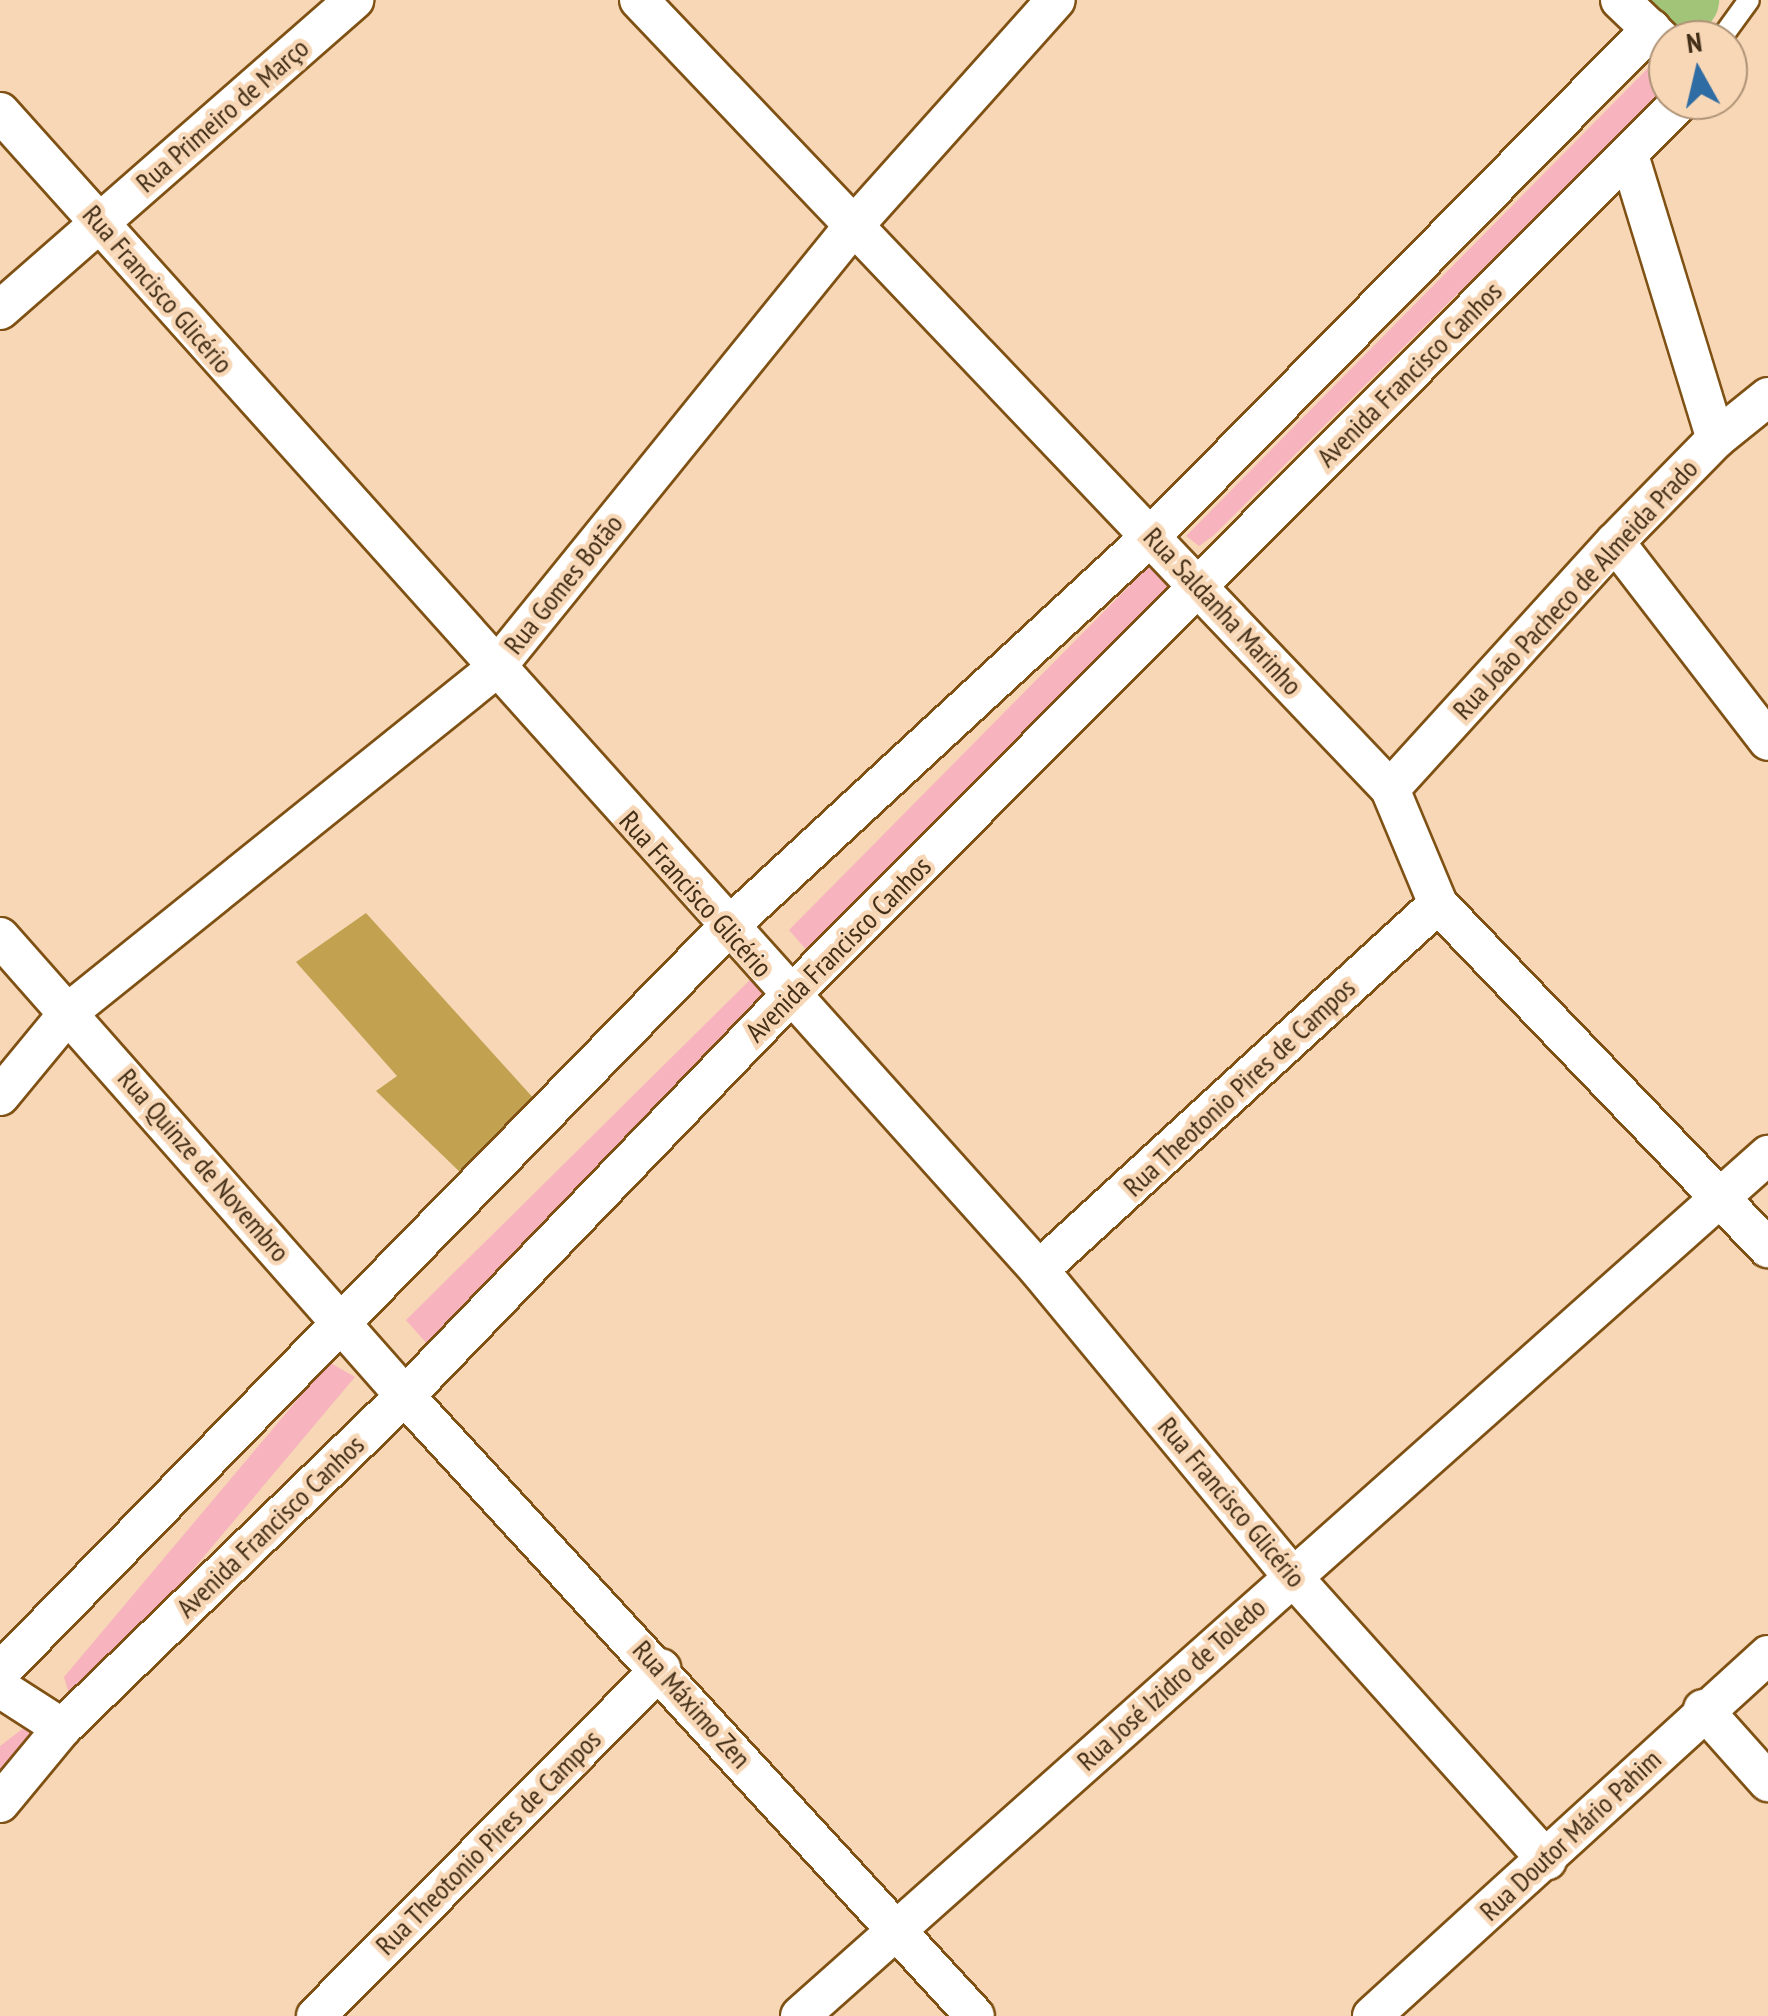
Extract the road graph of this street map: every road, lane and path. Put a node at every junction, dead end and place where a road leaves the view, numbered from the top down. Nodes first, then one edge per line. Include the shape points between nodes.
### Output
1 (354, 0) edge
2 (639, 0) edge
3 (1056, 0) edge
4 (1620, 0) edge
5 (1648, 27) edge
6 (1648, 50) edge
7 (0, 112) edge
8 (1662, 120) edge
9 (1628, 155) junction
10 (99, 222) junction
11 (852, 229) junction
12 (0, 310) edge
13 (1762, 416) edge
14 (1716, 439) junction
15 (1152, 535) junction
16 (1615, 542) junction
17 (1198, 584) junction
18 (494, 670) junction
19 (1768, 741) edge
20 (1390, 789) junction
21 (1438, 904) junction
22 (726, 929) junction
23 (0, 937) edge
24 (790, 996) junction
25 (70, 1011) junction
26 (0, 1096) edge
27 (1768, 1155) edge
28 (1720, 1199) junction
29 (1768, 1248) edge
30 (1039, 1270) junction
31 (338, 1319) junction
32 (405, 1396) junction
33 (1292, 1576) junction
34 (1768, 1655) edge
35 (661, 1668) junction
36 (0, 1672) edge
37 (0, 1688) edge
38 (1703, 1710) junction
39 (62, 1728) junction
40 (1768, 1782) edge
41 (0, 1803) edge
42 (1547, 1860) junction
43 (895, 1929) junction
44 (316, 2016) edge
45 (800, 2016) edge
46 (975, 2016) edge
47 (1372, 2016) edge

1 - 10 street, Rua Primeiro de Março
2 - 11 street, Rua Saldanha Marinho
3 - 11 street, Rua Gomes Botão
4 - 5 street
6 - 15 street
7 - 10 street, Rua Francisco Glicério
8 - 9 street, Avenida Francisco Canhos
9 - 14 street
9 - 17 street, Avenida Francisco Canhos
10 - 12 street, Rua Primeiro de Março
10 - 18 street, Rua Francisco Glicério
11 - 15 street, Rua Saldanha Marinho
11 - 18 street, Rua Gomes Botão
13 - 14 street, Rua João Pacheco de Almeida Prado
14 - 16 street, Rua João Pacheco de Almeida Prado
15 - 17 street, Rua Saldanha Marinho
15 - 22 street
16 - 19 street
16 - 20 street, Rua João Pacheco de Almeida Prado
17 - 20 street, Rua Saldanha Marinho
17 - 24 street, Avenida Francisco Canhos
18 - 22 street, Rua Francisco Glicério
18 - 25 street, Rua Gomes Botão
20 - 21 street, Rua Saldanha Marinho
21 - 28 street, Rua Saldanha Marinho
21 - 30 street, Rua Theotonio Pires de Campos
22 - 24 street, Rua Francisco Glicério
22 - 31 street
23 - 25 street, Rua Quinze de Novembro
24 - 30 street, Rua Francisco Glicério
24 - 32 street, Avenida Francisco Canhos
25 - 26 street, Rua Gomes Botão
25 - 31 street, Rua Quinze de Novembro
27 - 28 street, Rua José Izidro de Toledo
28 - 29 street, Rua Saldanha Marinho
28 - 33 street, Rua José Izidro de Toledo
30 - 33 street, Rua Francisco Glicério
31 - 32 street, Rua Quinze de Novembro
31 - 36 street
32 - 35 street, Rua Máximo Zen
32 - 39 street, Avenida Francisco Canhos
33 - 42 street, Rua Francisco Glicério
33 - 43 street, Rua José Izidro de Toledo
34 - 38 street, Rua Doutor Mário Pahim
35 - 43 street, Rua Máximo Zen
35 - 44 street, Rua Theotonio Pires de Campos
37 - 39 street
38 - 40 street
38 - 42 street, Rua Doutor Mário Pahim
39 - 41 street, Avenida Francisco Canhos
42 - 47 street, Rua Doutor Mário Pahim
43 - 45 street, Rua José Izidro de Toledo
43 - 46 street, Rua Máximo Zen

